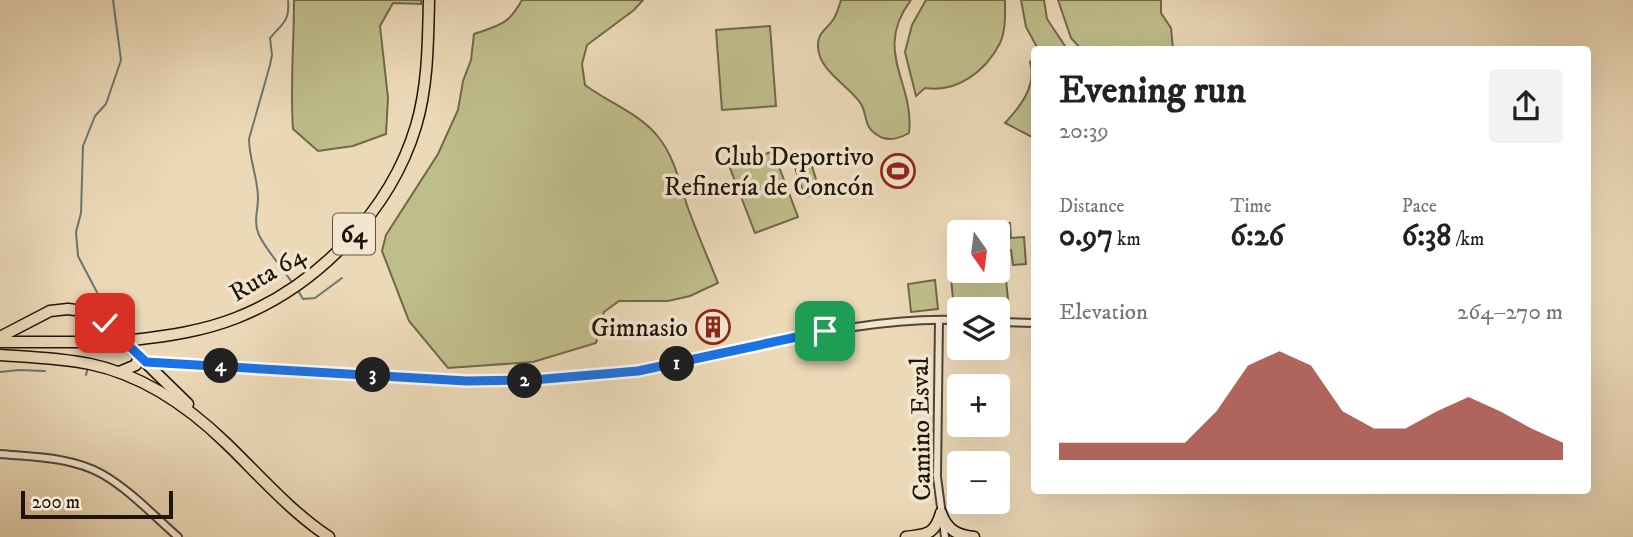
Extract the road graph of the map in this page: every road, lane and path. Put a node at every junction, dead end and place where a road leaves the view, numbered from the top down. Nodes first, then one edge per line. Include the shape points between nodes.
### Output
1 (429, 0) edge
2 (939, 320) junction
3 (947, 320) edge
4 (1010, 322) edge
5 (1031, 323) edge
6 (0, 341) edge
7 (0, 355) edge
8 (143, 359) junction
9 (118, 372) junction
10 (214, 432) junction
11 (0, 454) edge
12 (940, 513) junction
13 (178, 537) edge
14 (329, 537) edge
15 (906, 537) edge
16 (945, 537) edge
17 (974, 537) edge

1 - 6 main road, Ruta 64 / 64, bridge via 426,74 407,151 392,181 354,234 302,280 250,312 202,328 112,342
2 - 3 street
2 - 8 street via 825,331 638,371 544,380 467,381
2 - 12 street, Camino Esval
4 - 5 street
6 - 8 main road via 50,311 76,309 97,317
7 - 9 main road via 78,362
8 - 9 main road
8 - 10 main road
9 - 10 main road via 170,397
10 - 14 main road via 283,500
11 - 13 street via 63,461 95,471
12 - 15 main road via 932,531
12 - 16 street, Camino Esval
12 - 17 main road via 953,531

